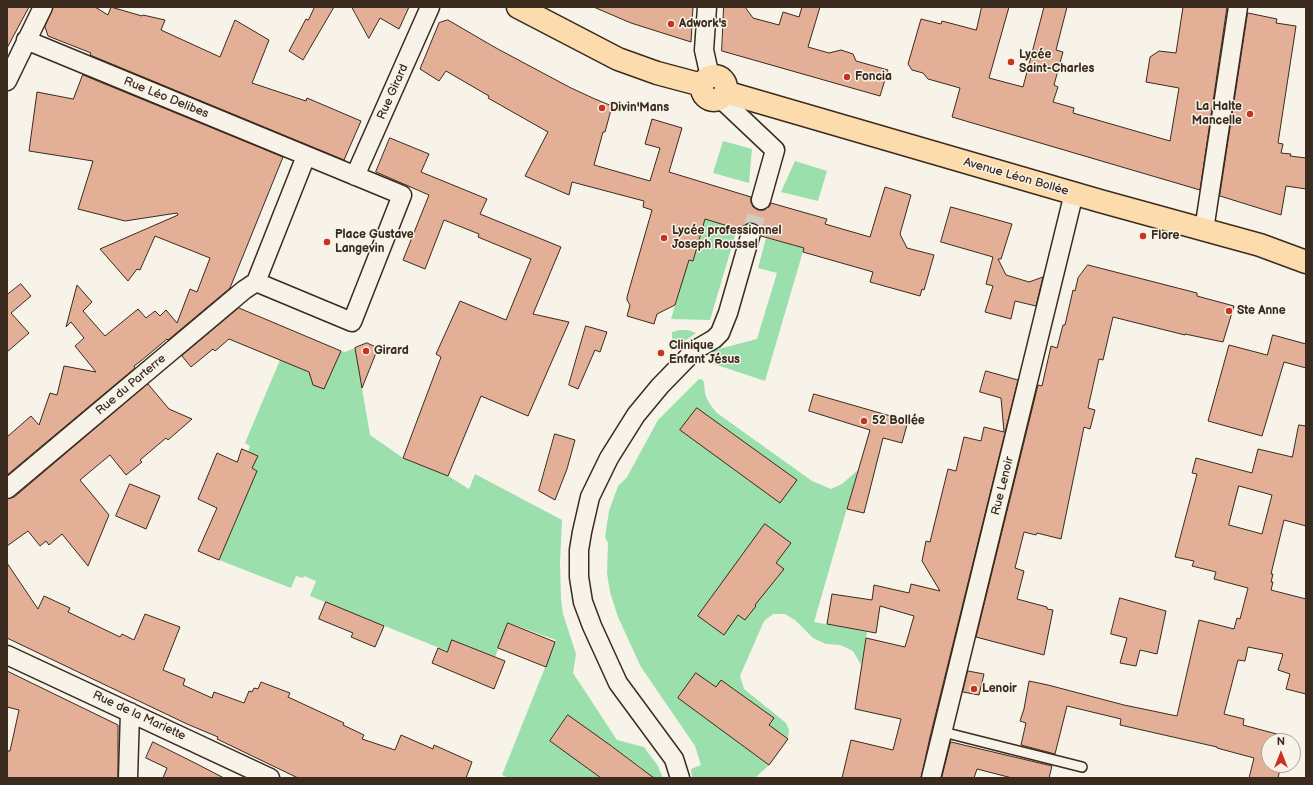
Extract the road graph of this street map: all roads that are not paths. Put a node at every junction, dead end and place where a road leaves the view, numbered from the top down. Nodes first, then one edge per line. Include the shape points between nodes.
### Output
1 (43, 7) edge
2 (430, 7) edge
3 (518, 7) edge
4 (707, 7) edge
5 (1238, 7) edge
6 (26, 40) junction
7 (7, 81) edge
8 (706, 81) junction
9 (723, 95) junction
10 (306, 156) junction
11 (355, 176) junction
12 (1074, 193) junction
13 (761, 200) tunnel mouth
14 (1204, 230) junction
15 (751, 233) tunnel mouth
16 (1306, 262) edge
17 (256, 282) junction
18 (7, 489) edge
19 (7, 655) edge
20 (130, 712) junction
21 (943, 732) junction
22 (1082, 767) dead end
23 (128, 778) edge
24 (270, 778) edge
25 (680, 778) edge
26 (931, 778) edge

1 - 6 street
2 - 11 street, Rue Girard
3 - 8 main road via 618,59 657,73
4 - 8 street via 704,50
5 - 14 street
6 - 7 street
6 - 10 street, Rue Léo Delibes
8 - 9 main road via 721,78 726,85
9 - 12 main road, Avenue Léon Bollée
9 - 13 street via 775,150
10 - 11 street
10 - 17 street
11 - 17 street via 402,196 352,322
12 - 14 main road, Avenue Léon Bollée
12 - 21 street, Rue Lenoir
14 - 16 main road, Avenue Léon Bollée via 1260,245
15 - 25 street via 720,333 695,350 636,415 609,458 590,498 580,544 579,577 583,602 592,626 618,683 674,759
17 - 18 street, Rue du Parterre
19 - 20 street, Rue de la Mariette
20 - 23 street
20 - 24 street, Rue de la Mariette
21 - 22 lane
21 - 26 street, Rue Lenoir

